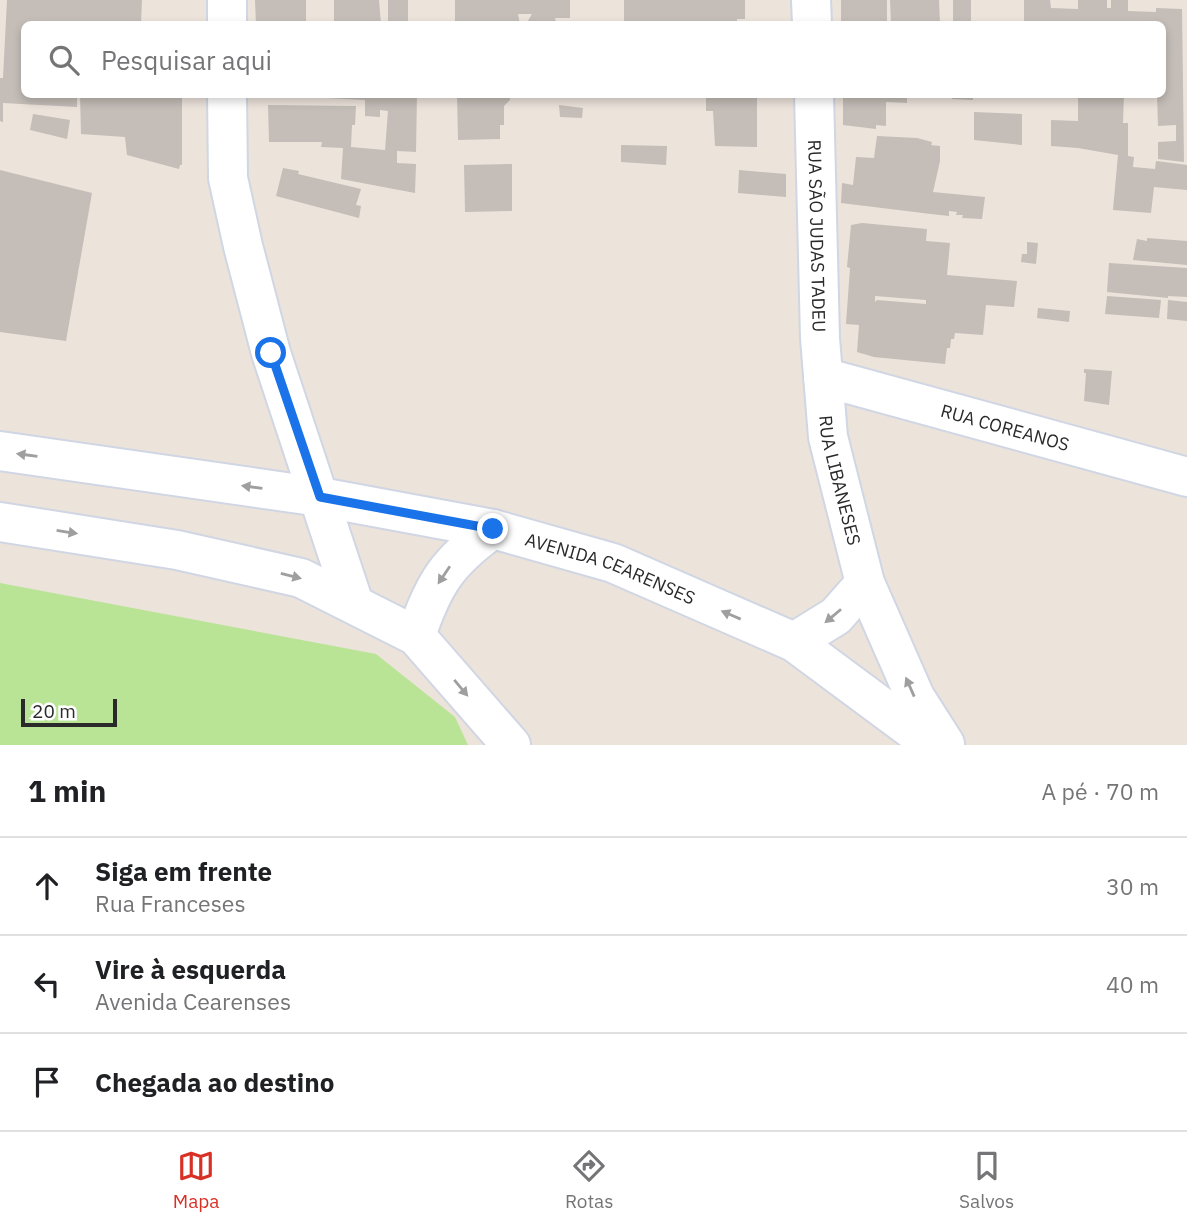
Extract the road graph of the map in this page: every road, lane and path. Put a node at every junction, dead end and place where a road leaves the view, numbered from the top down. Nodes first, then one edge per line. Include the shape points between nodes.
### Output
1 (227, 0) edge
2 (811, 0) edge
3 (227, 21) edge
4 (812, 21) edge
5 (227, 98) edge
6 (814, 98) edge
7 (823, 377) junction
8 (0, 451) edge
9 (1187, 477) edge
10 (320, 497) junction
11 (0, 522) edge
12 (493, 529) junction
13 (864, 583) junction
14 (355, 604) junction
15 (416, 636) junction
16 (794, 642) junction
17 (502, 740) edge
18 (933, 745) edge
19 (946, 745) edge

1 - 3 street
2 - 4 street
5 - 10 street via 228,178 243,246 271,353
6 - 7 street, RUA SÃO JUDAS TADEU
7 - 9 street, RUA COREANOS
7 - 13 street, RUA LIBANESES via 828,437
10 -> 8 street, AVENIDA CEARENSES
10 - 12 street, AVENIDA CEARENSES
10 - 14 street
11 -> 14 street via 177,550 301,578
12 -> 15 street via 450,565 428,600
16 -> 12 street, AVENIDA CEARENSES via 613,564
13 -> 16 street via 836,616
19 -> 13 street, RUA LIBANESES via 915,697
14 - 15 street
15 -> 17 street
16 - 18 street, AVENIDA CEARENSES

